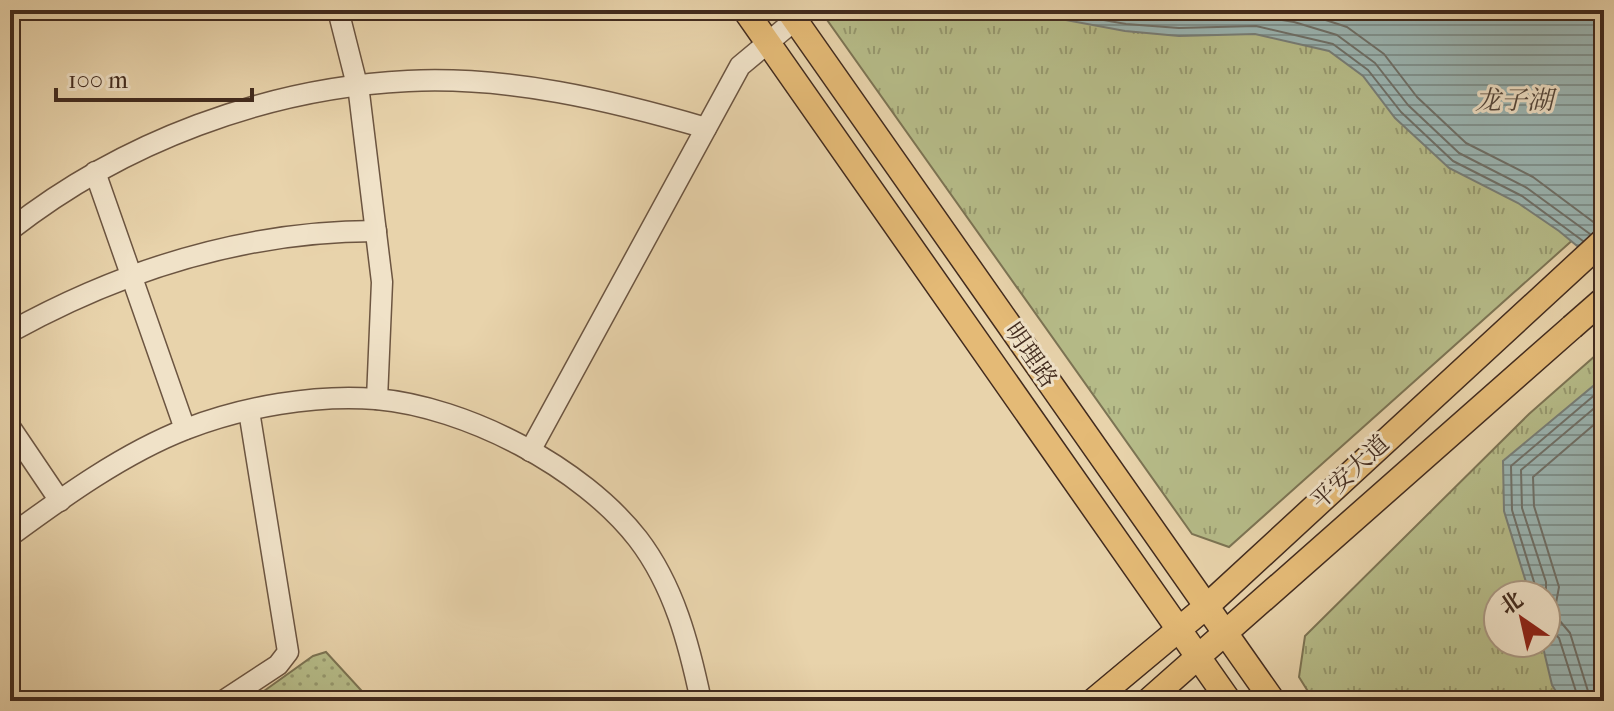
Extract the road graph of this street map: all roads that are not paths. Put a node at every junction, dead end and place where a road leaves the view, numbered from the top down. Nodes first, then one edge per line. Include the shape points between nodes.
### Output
1 (338, 10) edge
2 (745, 10) edge
3 (792, 15) edge
4 (767, 40) junction
5 (357, 87) junction
6 (706, 128) junction
7 (95, 172) junction
8 (10, 230) edge
9 (376, 231) junction
10 (1604, 240) edge
11 (131, 275) junction
12 (1604, 299) edge
13 (10, 332) edge
14 (377, 399) junction
15 (249, 411) junction
16 (10, 427) edge
17 (185, 429) junction
18 (530, 451) junction
19 (60, 501) junction
20 (10, 536) edge
21 (1208, 605) junction
22 (1179, 627) junction
23 (1227, 632) junction
24 (1198, 657) junction
25 (10, 696) edge
26 (17, 701) edge
27 (223, 701) edge
28 (701, 701) edge
29 (1093, 701) edge
30 (1148, 701) edge
31 (1229, 701) edge
32 (1273, 701) edge

1 - 5 street
2 - 4 main road, 明理路
3 - 4 street
3 - 21 main road, 明理路
4 - 6 street via 740,66
4 - 22 main road, 明理路
5 - 6 street via 409,81 561,92 619,102
5 - 7 street via 190,127
5 - 9 street
6 - 18 street
7 - 8 street
7 - 11 street
9 - 11 street via 321,231 254,240
9 - 14 street via 382,282
10 - 21 main road, 平安大道
11 - 13 street
11 - 17 street
12 - 23 main road, 平安大道, bridge
14 - 15 street via 318,400
14 - 18 street via 503,434
15 - 17 street
15 - 27 street via 288,652 278,665
16 - 19 street
17 - 19 street
18 - 28 street via 577,480 637,538 690,646
19 - 20 street
21 - 22 main road, 平安大道
21 - 23 main road, 明理路
22 - 24 main road, 明理路
22 - 29 main road, 平安大道
23 - 24 main road, 平安大道
23 - 32 main road, 明理路
24 - 30 main road, 平安大道
24 - 31 main road, 明理路
25 - 26 street

